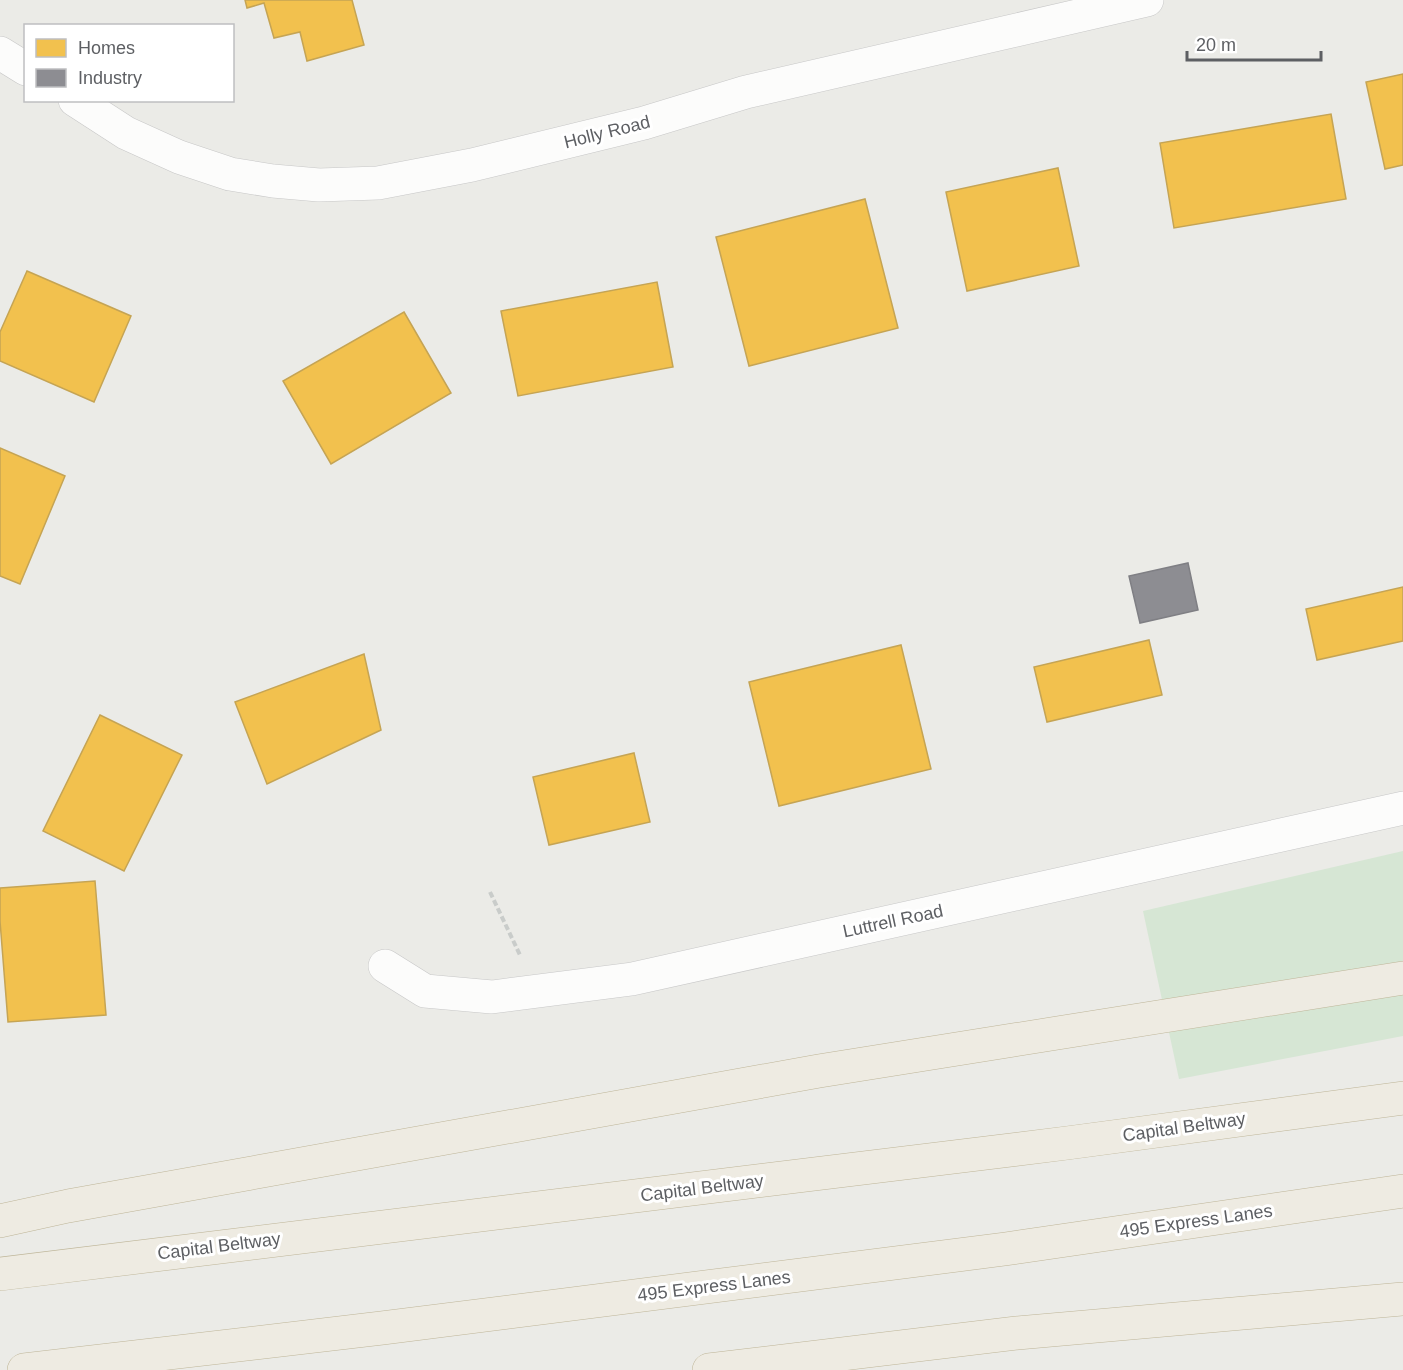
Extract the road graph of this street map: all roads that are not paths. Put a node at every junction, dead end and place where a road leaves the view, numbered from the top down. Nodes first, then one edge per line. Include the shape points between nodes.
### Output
1 (1147, 0) edge
2 (0, 53) edge
3 (24, 68) edge
4 (78, 102) edge
5 (1403, 808) edge
6 (385, 966) dead end
7 (1403, 978) edge
8 (1403, 1098) edge
9 (1403, 1191) edge
10 (0, 1221) edge
11 (0, 1274) edge
12 (1403, 1299) edge
13 (24, 1370) edge
14 (709, 1370) edge

1 - 4 street, Holly Road via 746,92 644,123 472,165 378,183 319,185 230,174 126,133
2 - 3 street
5 - 6 street, Luttrell Road via 632,979 492,997 425,990
7 - 10 highway via 807,1073
8 - 11 highway, Capital Beltway
9 - 13 highway, 495 Express Lanes via 1005,1249
12 - 14 highway via 1017,1333

